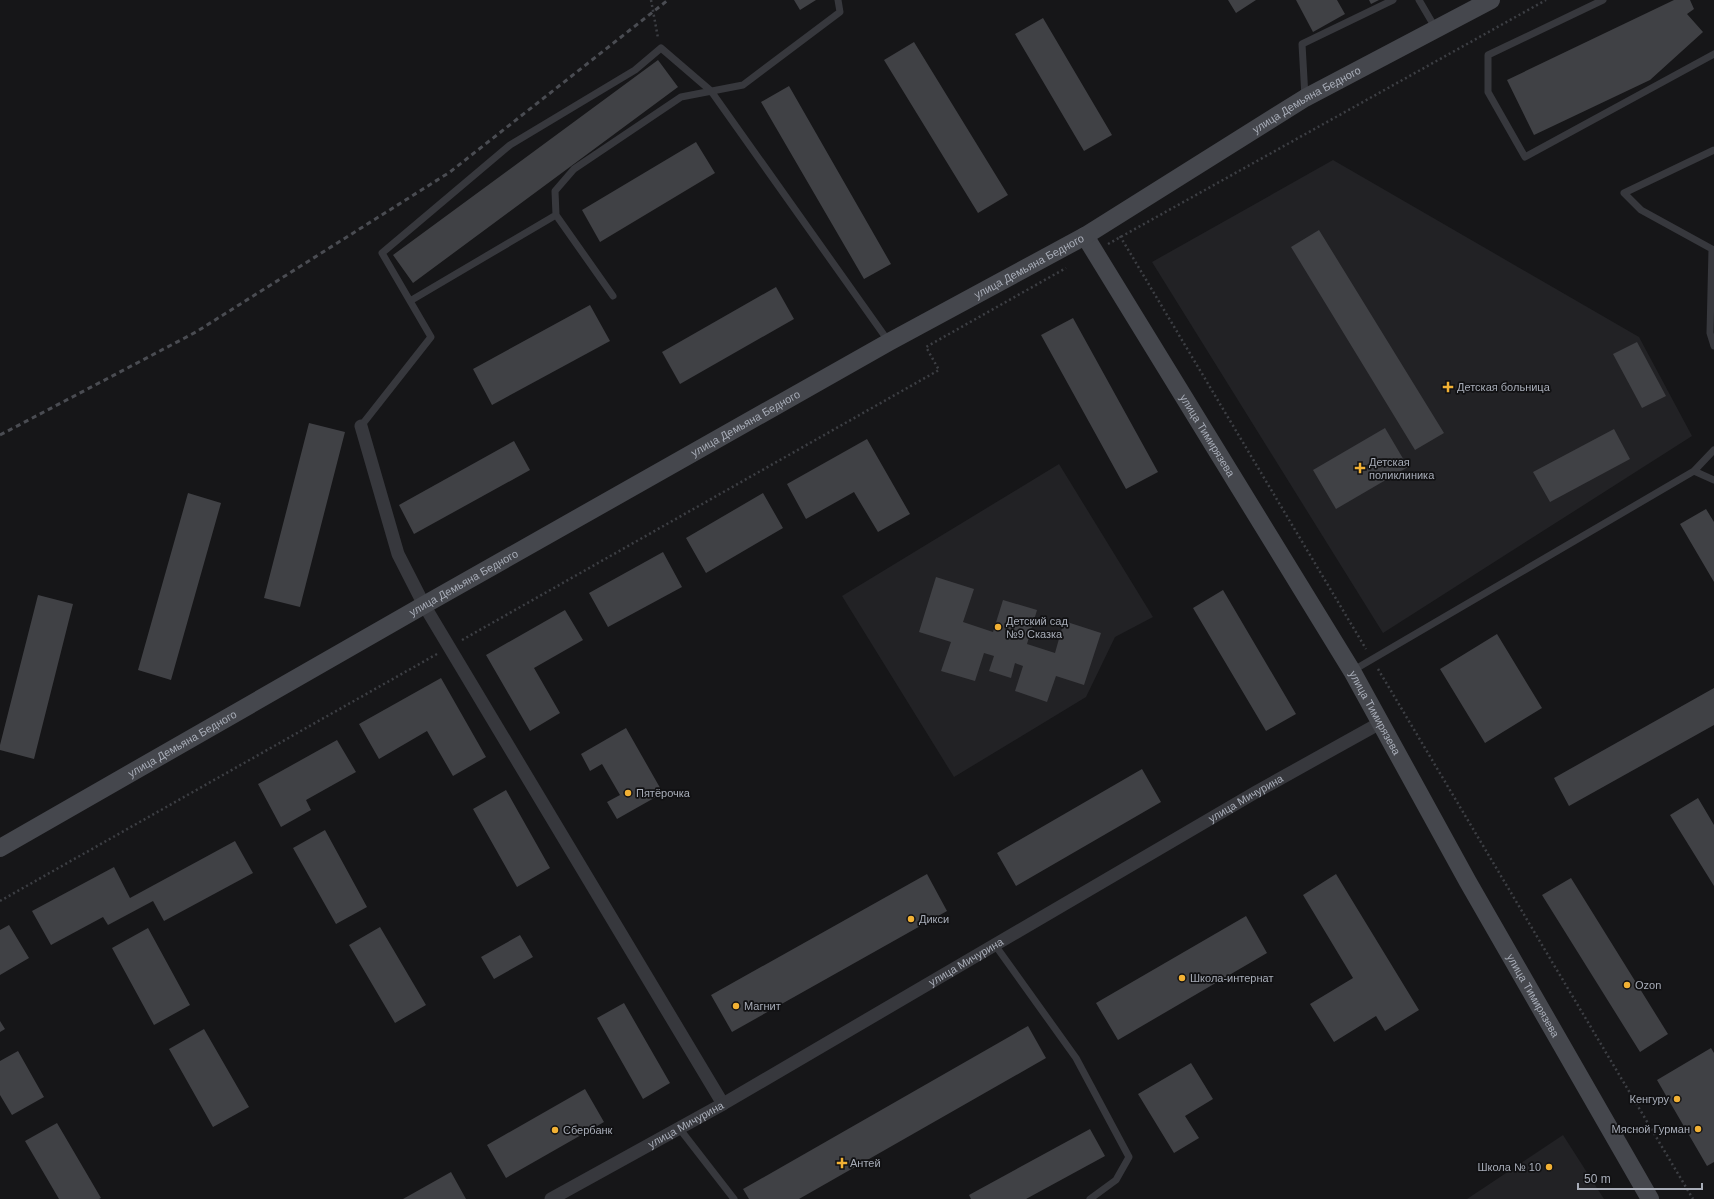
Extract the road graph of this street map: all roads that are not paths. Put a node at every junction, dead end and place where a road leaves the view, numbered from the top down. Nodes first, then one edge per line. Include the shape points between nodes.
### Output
1 (838, 0) edge
2 (1393, 0) edge
3 (1419, 0) edge
4 (1491, 0) edge
5 (1603, 0) edge
6 (1436, 29) junction
7 (1714, 54) edge
8 (711, 91) junction
9 (1305, 98) junction
10 (1714, 150) edge
11 (556, 215) junction
12 (1085, 236) junction
13 (1713, 249) edge
14 (613, 296) dead end
15 (410, 301) junction
16 (889, 342) junction
17 (1714, 346) edge
18 (361, 426) joint
19 (1714, 450) edge
20 (1694, 470) junction
21 (1714, 480) edge
22 (424, 605) junction
23 (1352, 671) junction
24 (1380, 723) junction
25 (0, 848) edge
26 (995, 945) junction
27 (723, 1104) junction
28 (679, 1128) junction
29 (551, 1199) edge
30 (734, 1199) edge
31 (1090, 1199) edge
32 (1650, 1199) edge

1 - 8 lane via 840,12 743,85
2 - 9 lane via 1302,44
3 - 6 lane
4 - 6 main road, улица Демьяна Бедного
5 - 7 lane via 1488,55 1488,92 1525,156
6 - 9 main road, улица Демьяна Бедного
8 - 11 lane via 682,97 574,169 555,191
8 - 15 lane via 661,48 635,70 510,145 382,253
8 - 16 lane
9 - 12 main road, улица Демьяна Бедного
10 - 13 lane via 1624,193 1641,210
11 - 14 lane
11 - 15 lane
12 - 16 main road, улица Демьяна Бедного
12 - 23 main road, улица Тимирязева
13 - 17 lane via 1710,333
15 - 18 lane via 431,337
16 - 22 main road, улица Демьяна Бедного
18 - 22 street via 398,554
19 - 20 lane
20 - 21 lane
20 - 23 lane
22 - 25 main road, улица Демьяна Бедного
22 - 27 street
23 - 24 main road, улица Тимирязева
24 - 26 street, улица Мичурина via 1256,792
24 - 32 main road, улица Тимирязева
26 - 27 street, улица Мичурина
26 - 31 lane via 1076,1058 1129,1158 1116,1180
27 - 28 street, улица Мичурина
28 - 29 street, улица Мичурина
28 - 30 lane

